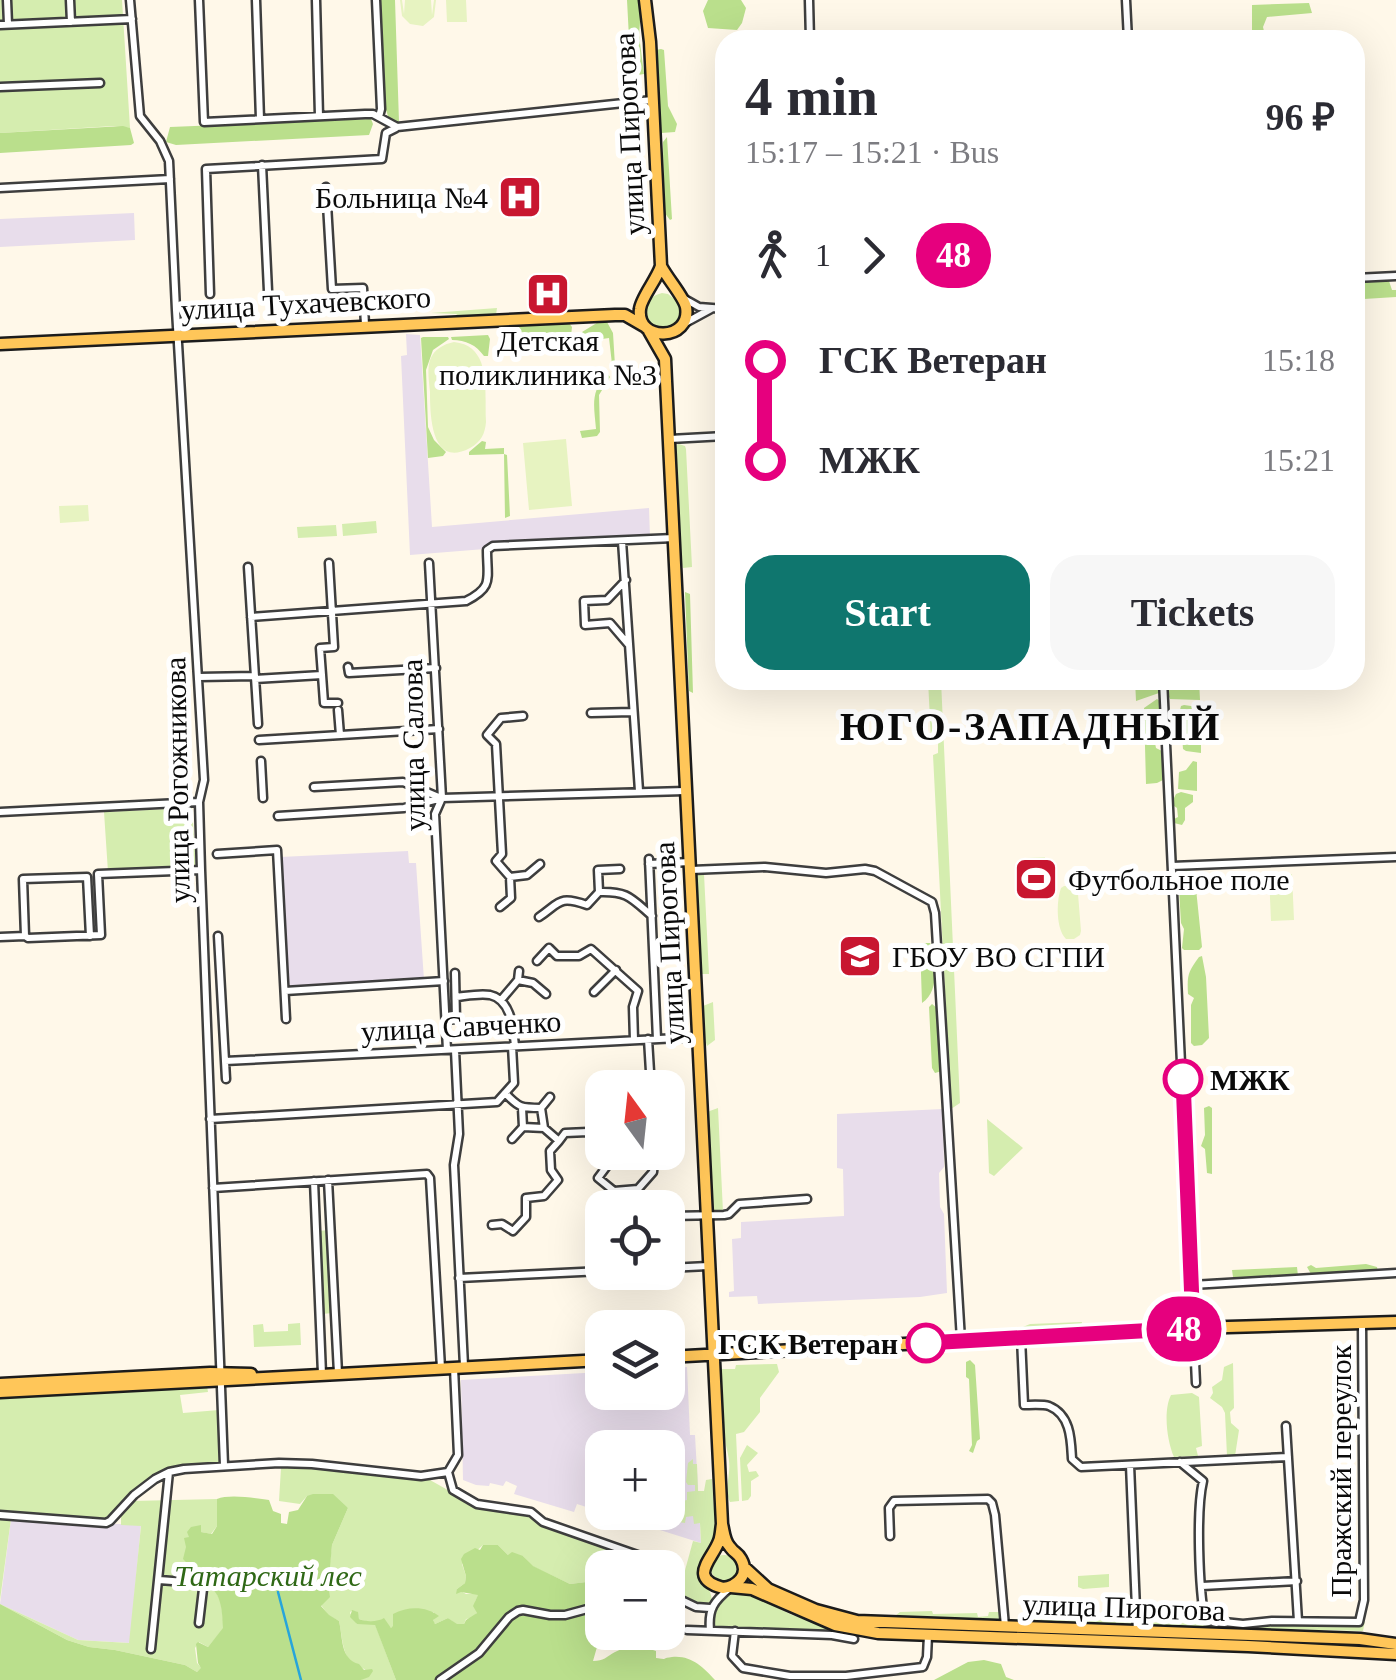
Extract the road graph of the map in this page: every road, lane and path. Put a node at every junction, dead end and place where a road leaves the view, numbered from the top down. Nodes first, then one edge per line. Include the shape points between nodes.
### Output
1 (6, 0) edge
2 (70, 0) edge
3 (130, 0) edge
4 (199, 0) edge
5 (256, 0) edge
6 (316, 0) edge
7 (376, 0) edge
8 (645, 0) edge
9 (809, 0) edge
10 (1126, 0) edge
11 (132, 18) junction
12 (71, 22) junction
13 (4, 24) edge
14 (810, 30) edge
15 (1128, 30) edge
16 (100, 82) dead end
17 (0, 87) edge
18 (654, 100) junction
19 (319, 116) junction
20 (379, 117) junction
21 (260, 118) junction
22 (398, 128) junction
23 (262, 164) junction
24 (170, 179) junction
25 (326, 186) dead end
26 (0, 188) edge
27 (661, 266) junction
28 (1396, 276) edge
29 (1365, 278) edge
30 (268, 292) dead end
31 (210, 294) dead end
32 (680, 294) junction
33 (644, 297) junction
34 (711, 309) junction
35 (715, 309) edge
36 (616, 314) junction
37 (365, 326) junction
38 (647, 328) junction
39 (678, 328) junction
40 (177, 334) junction
41 (0, 344) edge
42 (665, 359) junction
43 (715, 437) edge
44 (669, 439) junction
45 (674, 538) junction
46 (622, 541) junction
47 (328, 562) dead end
48 (430, 564) dead end
49 (248, 568) dead end
50 (626, 580) junction
51 (432, 604) junction
52 (332, 612) junction
53 (251, 617) junction
54 (629, 645) junction
55 (348, 667) dead end
56 (436, 668) junction
57 (322, 675) junction
58 (200, 677) junction
59 (255, 677) junction
60 (1163, 690) edge
61 (632, 712) junction
62 (591, 713) dead end
63 (523, 716) dead end
64 (258, 724) dead end
65 (439, 729) junction
66 (340, 735) junction
67 (259, 740) dead end
68 (260, 761) dead end
69 (314, 787) dead end
70 (638, 791) junction
71 (686, 791) junction
72 (499, 796) junction
73 (263, 798) dead end
74 (442, 798) junction
75 (199, 802) junction
76 (0, 812) edge
77 (278, 816) dead end
78 (217, 854) dead end
79 (1396, 857) edge
80 (540, 864) dead end
81 (690, 866) junction
82 (1172, 866) junction
83 (620, 869) dead end
84 (201, 870) junction
85 (510, 877) junction
86 (600, 892) junction
87 (500, 907) dead end
88 (539, 916) dead end
89 (652, 916) junction
90 (25, 936) junction
91 (90, 936) junction
92 (218, 936) dead end
93 (0, 937) edge
94 (537, 960) dead end
95 (616, 970) junction
96 (454, 973) dead end
97 (444, 982) junction
98 (285, 991) junction
99 (594, 992) dead end
100 (546, 994) dead end
101 (456, 997) junction
102 (501, 1000) junction
103 (286, 1018) dead end
104 (446, 1020) junction
105 (699, 1037) junction
106 (652, 1039) junction
107 (634, 1040) junction
108 (224, 1046) junction
109 (513, 1046) junction
110 (208, 1048) junction
111 (451, 1050) junction
112 (225, 1061) junction
113 (650, 1070) edge
114 (226, 1078) dead end
115 (505, 1094) junction
116 (550, 1096) dead end
117 (458, 1104) junction
118 (522, 1108) junction
119 (541, 1108) junction
120 (210, 1119) junction
121 (524, 1127) junction
122 (544, 1128) junction
123 (585, 1132) edge
124 (512, 1138) dead end
125 (559, 1141) junction
126 (604, 1170) edge
127 (653, 1170) edge
128 (328, 1180) junction
129 (314, 1181) junction
130 (214, 1188) junction
131 (613, 1190) edge
132 (626, 1190) edge
133 (807, 1199) dead end
134 (707, 1214) junction
135 (685, 1215) edge
136 (492, 1225) dead end
137 (710, 1266) junction
138 (685, 1267) edge
139 (585, 1272) edge
140 (1396, 1273) edge
141 (459, 1278) junction
142 (1192, 1285) junction
143 (1396, 1322) edge
144 (1362, 1323) junction
145 (1193, 1328) junction
146 (1021, 1338) junction
147 (961, 1341) junction
148 (714, 1354) junction
149 (685, 1356) edge
150 (585, 1361) edge
151 (440, 1368) junction
152 (459, 1368) junction
153 (338, 1374) junction
154 (322, 1375) junction
155 (221, 1377) junction
156 (1196, 1383) dead end
157 (0, 1384) edge
158 (0, 1392) edge
159 (1286, 1426) dead end
160 (1288, 1457) junction
161 (1180, 1462) junction
162 (1130, 1464) junction
163 (224, 1465) junction
164 (169, 1472) junction
165 (448, 1472) junction
166 (0, 1515) edge
167 (722, 1524) junction
168 (890, 1536) dead end
169 (626, 1550) edge
170 (733, 1551) junction
171 (710, 1555) junction
172 (744, 1567) junction
173 (159, 1580) junction
174 (1296, 1581) junction
175 (709, 1582) junction
176 (1202, 1586) junction
177 (731, 1587) junction
178 (685, 1602) edge
179 (712, 1605) junction
180 (585, 1610) edge
181 (1298, 1621) junction
182 (199, 1623) dead end
183 (893, 1628) junction
184 (1005, 1628) junction
185 (687, 1630) dead end
186 (710, 1630) junction
187 (1243, 1630) junction
188 (734, 1631) junction
189 (928, 1635) junction
190 (1137, 1637) junction
191 (854, 1639) dead end
192 (1396, 1644) edge
193 (1360, 1645) junction
194 (151, 1649) dead end
195 (1396, 1654) edge
196 (440, 1680) edge

1 - 13 street
2 - 12 street
3 - 11 street, улица Рогожникова
4 - 21 street via 204,122
5 - 21 street
6 - 19 street
7 - 20 street
8 - 18 main road, улица Пирогова
9 - 14 street
10 - 15 street
11 - 12 street
11 - 24 street, улица Рогожникова via 138,108 170,161
12 - 13 street
16 - 17 street
18 - 22 street
18 - 27 main road, улица Пирогова
19 - 20 street
19 - 21 street
20 - 22 street
22 - 23 street via 386,133 382,159
23 - 30 street
23 - 31 street via 206,170
24 - 26 street
24 - 40 street, улица Рогожникова
25 - 37 street via 332,289 362,288
27 - 32 main road, улица Пирогова
27 - 33 main road, улица Пирогова
28 - 29 street
32 - 33 main road via 667,288
32 - 34 street
32 - 39 main road via 686,311
33 - 36 main road, улица Тухачевского
33 - 38 main road via 639,313
34 - 35 street
34 - 39 street
36 - 37 main road, улица Тухачевского
36 - 38 main road, улица Тухачевского
37 - 40 main road, улица Тухачевского
38 - 39 main road via 662,335
38 - 42 main road, улица Пирогова
39 - 42 main road, улица Пирогова
40 - 41 main road, улица Тухачевского
40 - 58 street, улица Рогожникова
42 - 44 main road, улица Пирогова
43 - 44 street
44 - 45 main road, улица Пирогова
45 - 46 street
45 - 71 main road, улица Пирогова
46 - 50 street
46 - 51 street via 493,546 487,550 484,591 466,601
47 - 52 street
48 - 51 street, улица Салова
49 - 53 street
50 - 54 street
50 - 54 street via 608,600 584,601 585,625 610,623
51 - 52 street
51 - 56 street, улица Салова
52 - 53 street
52 - 57 street via 334,647 320,648
53 - 59 street
54 - 61 street
55 - 56 street via 349,673
56 - 65 street, улица Салова
57 - 59 street
57 - 66 street via 324,703 338,706
58 - 59 street
58 - 75 street, улица Рогожникова
59 - 64 street
60 - 82 street
61 - 62 street
61 - 70 street
63 - 72 street via 500,718 488,735 496,744
65 - 66 street
65 - 74 street, улица Салова
66 - 67 street
68 - 73 street
69 - 74 street via 403,782
70 - 71 street
70 - 72 street
71 - 81 main road, улица Пирогова
72 - 74 street
72 - 85 street via 502,854 496,861
74 - 77 street via 404,808
74 - 97 street, улица Салова via 436,814
75 - 76 street
75 - 84 street, улица Рогожникова
78 - 98 street via 278,850
79 - 82 street
80 - 85 street via 528,875
81 - 89 street via 649,861
81 - 105 main road, улица Пирогова
81 - 147 street via 865,869 932,902
82 - 142 street
83 - 86 street via 598,870
84 - 91 street via 98,874 101,935
84 - 110 street, улица Рогожникова
85 - 87 street via 511,898
86 - 88 street via 586,905 555,902
86 - 89 street via 626,894
89 - 106 street
90 - 91 street
90 - 91 street via 23,879 87,876
90 - 93 street
92 - 108 street
94 - 95 street via 549,948 557,956 591,949
95 - 99 street
95 - 107 street via 638,992
96 - 101 street
97 - 98 street
97 - 104 street, улица Салова
98 - 103 street
100 - 102 street via 519,976
101 - 102 street via 490,994
101 - 104 street via 456,1019
102 - 109 street via 511,1016
104 - 111 street, улица Салова
105 - 106 street, улица Савченко
105 - 134 main road, улица Пирогова
106 - 107 street, улица Савченко
106 - 113 street
107 - 109 street, улица Савченко
108 - 110 street
108 - 112 street
109 - 111 street, улица Савченко
109 - 115 street via 514,1083
110 - 120 street, улица Рогожникова
111 - 112 street, улица Савченко
111 - 117 street, улица Салова
112 - 114 street
115 - 117 street via 497,1102
115 - 118 street
116 - 119 street
117 - 120 street
117 - 141 street, улица Салова
118 - 119 street
118 - 121 street
119 - 122 street
120 - 130 street, улица Рогожникова
121 - 122 street
121 - 124 street
122 - 125 street
123 - 125 street via 565,1133
125 - 136 street via 550,1151 550,1170 558,1180 544,1196 526,1198 526,1218 512,1232
126 - 131 street via 598,1178
127 - 132 street via 638,1189
128 - 129 street
128 - 151 street via 428,1174
128 - 153 street
129 - 130 street
129 - 154 street
130 - 155 street, улица Рогожникова
133 - 134 street via 738,1204 728,1214
134 - 135 street
134 - 137 main road, улица Пирогова
137 - 138 street
137 - 148 main road, улица Пирогова
139 - 141 street
140 - 142 street
141 - 152 street, улица Салова
142 - 145 street
143 - 144 main road
144 - 145 main road
144 - 181 street, Пражский переулок via 1360,1619
145 - 146 main road
145 - 156 street
146 - 147 main road
146 - 162 street via 1024,1405 1048,1406 1062,1417 1072,1460 1081,1468
147 - 148 main road
148 - 149 main road
148 - 167 main road, улица Пирогова
150 - 152 main road
151 - 152 main road
151 - 153 main road
152 - 165 street, улица Салова via 458,1455
153 - 154 main road
154 - 155 main road
155 - 157 main road
155 - 158 main road
155 - 163 street, улица Рогожникова
159 - 160 street, Пражский переулок
160 - 161 street
160 - 174 street, Пражский переулок
161 - 162 street
161 - 176 street via 1203,1481
162 - 190 street
163 - 164 street
163 - 165 street
164 - 166 street via 134,1494 110,1521
164 - 173 street
165 - 169 street via 453,1490 477,1504 531,1512
167 - 170 main road, улица Пирогова
167 - 171 main road, улица Пирогова
168 - 184 street via 894,1501 992,1503
170 - 171 main road
170 - 172 main road, улица Пирогова
171 - 175 main road, улица Пирогова via 704,1571
172 - 177 main road
172 - 183 main road, улица Пирогова via 768,1589 816,1610
173 - 182 street via 199,1583
173 - 194 street
174 - 176 street
174 - 181 street, Пражский переулок
175 - 177 main road, улица Пирогова
175 - 179 street
176 - 187 street via 1204,1616
177 - 179 street
177 - 183 main road, улица Пирогова via 752,1589 834,1626 878,1633
178 - 179 street
179 - 186 street
180 - 196 street via 550,1616 518,1611
181 - 187 street
183 - 184 main road, улица Пирогова
183 - 189 main road, улица Пирогова
184 - 190 main road, улица Пирогова
185 - 186 street
186 - 188 street
187 - 190 main road, улица Пирогова
187 - 193 main road, улица Пирогова
188 - 189 street via 732,1656 742,1668 808,1677 923,1667
188 - 191 street
189 - 190 main road, улица Пирогова
190 - 193 main road, улица Пирогова
192 - 193 main road, улица Пирогова
193 - 195 main road, улица Пирогова

